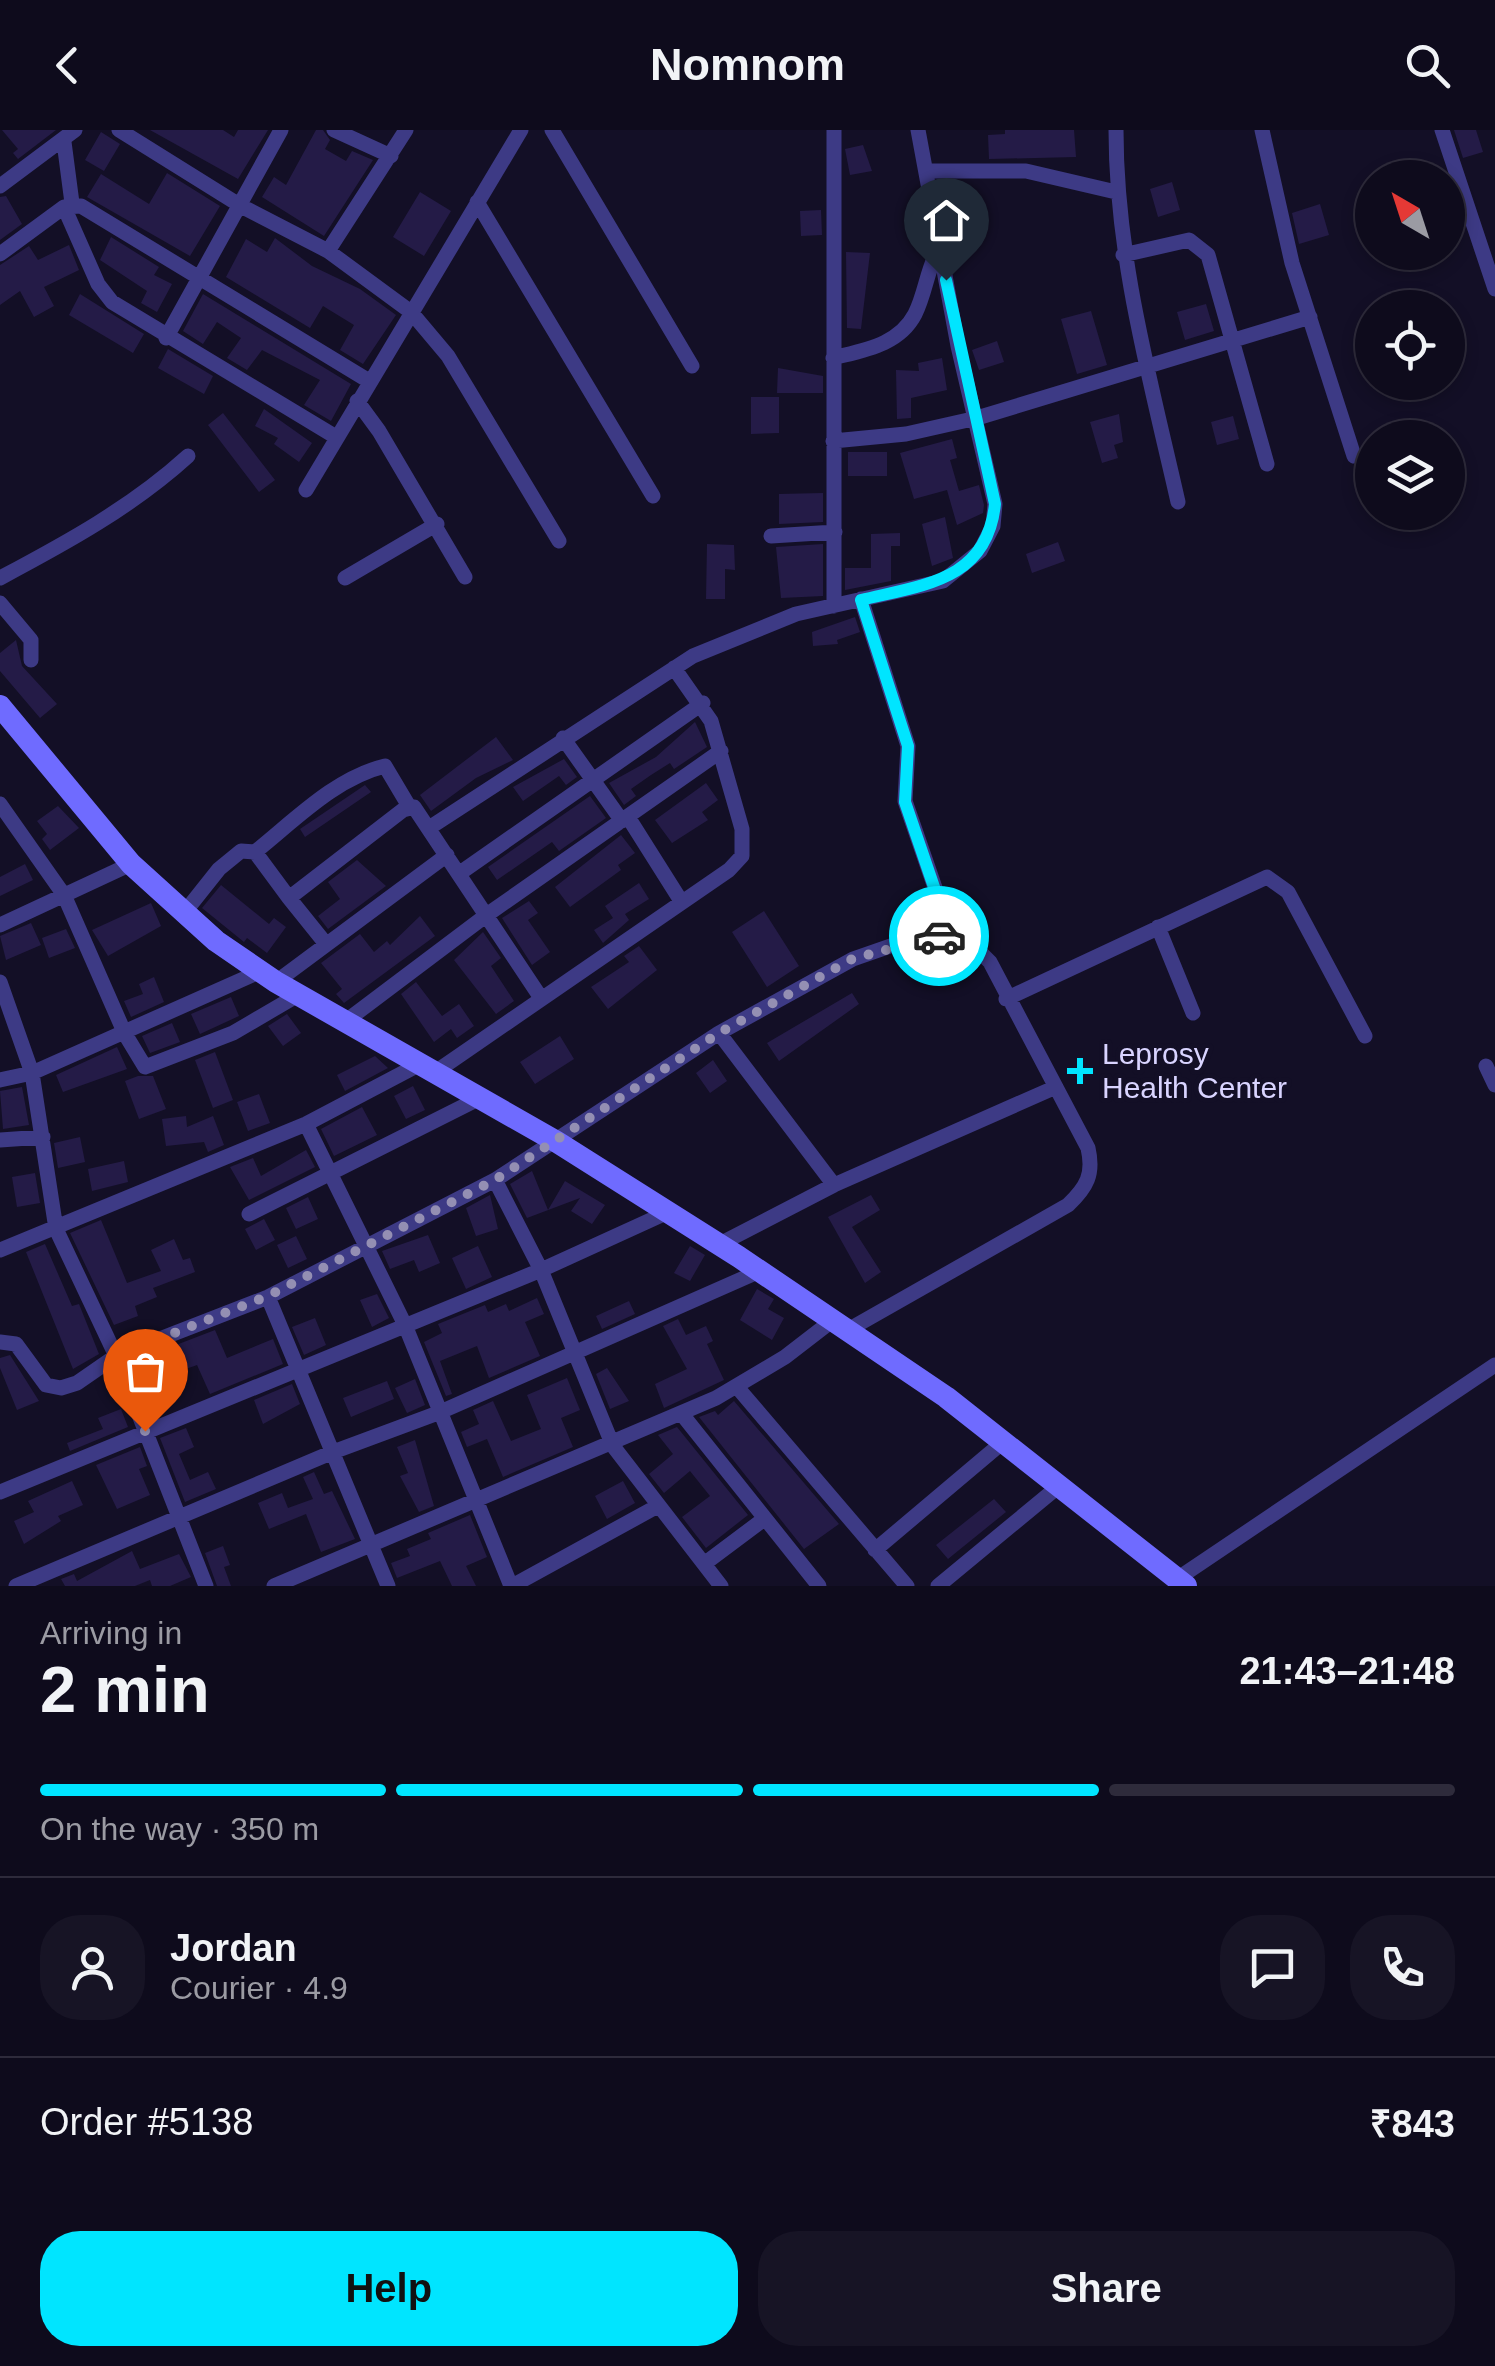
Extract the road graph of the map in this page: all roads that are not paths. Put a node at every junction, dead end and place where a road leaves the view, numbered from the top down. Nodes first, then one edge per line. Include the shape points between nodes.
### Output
1 (119, 130) edge
2 (281, 130) edge
3 (334, 130) edge
4 (406, 130) edge
5 (521, 130) edge
6 (552, 130) edge
7 (834, 130) edge
8 (918, 130) edge
9 (1116, 130) edge
10 (1262, 130) edge
11 (1442, 130) edge
12 (70, 136) edge
13 (391, 156) junction
14 (927, 171) junction
15 (0, 186) edge
16 (1116, 192) junction
17 (477, 202) junction
18 (68, 205) junction
19 (241, 206) junction
20 (940, 246) junction
21 (328, 251) junction
22 (0, 254) edge
23 (1123, 254) junction
24 (198, 279) junction
25 (1495, 289) edge
26 (411, 312) junction
27 (1310, 317) junction
28 (166, 338) junction
29 (1233, 343) junction
30 (834, 358) junction
31 (692, 366) dead end
32 (1147, 366) junction
33 (369, 381) junction
34 (356, 401) junction
35 (977, 418) junction
36 (336, 437) junction
37 (834, 440) junction
38 (188, 456) dead end
39 (1354, 456) dead end
40 (1267, 464) dead end
41 (306, 490) dead end
42 (654, 496) dead end
43 (1178, 502) dead end
44 (437, 524) junction
45 (835, 532) junction
46 (771, 536) dead end
47 (559, 541) dead end
48 (465, 577) dead end
49 (0, 578) edge
50 (345, 578) dead end
51 (861, 600) junction
52 (0, 603) edge
53 (834, 606) junction
54 (32, 660) dead end
55 (674, 668) junction
56 (702, 703) junction
57 (0, 706) edge
58 (563, 738) junction
59 (721, 750) junction
60 (592, 777) junction
61 (0, 804) edge
62 (410, 808) junction
63 (625, 819) junction
64 (429, 828) junction
65 (255, 852) junction
66 (447, 855) junction
67 (132, 864) junction
68 (460, 873) junction
69 (64, 896) junction
70 (289, 898) junction
71 (682, 901) junction
72 (184, 913) junction
73 (488, 914) junction
74 (0, 924) edge
75 (1158, 927) junction
76 (950, 934) junction
77 (326, 944) junction
78 (267, 977) junction
79 (0, 982) edge
80 (298, 995) junction
81 (542, 998) junction
82 (1006, 999) junction
83 (1193, 1012) dead end
84 (346, 1021) junction
85 (719, 1033) junction
86 (125, 1034) junction
87 (1366, 1036) dead end
88 (1486, 1066) dead end
89 (427, 1068) junction
90 (32, 1073) junction
91 (0, 1080) edge
92 (1495, 1085) edge
93 (1056, 1087) junction
94 (478, 1099) junction
95 (306, 1124) junction
96 (42, 1136) junction
97 (0, 1140) edge
98 (556, 1142) junction
99 (333, 1172) junction
100 (495, 1180) junction
101 (834, 1185) junction
102 (666, 1213) junction
103 (249, 1214) dead end
104 (56, 1228) junction
105 (366, 1243) junction
106 (718, 1245) junction
107 (0, 1250) edge
108 (541, 1270) junction
109 (760, 1271) junction
110 (268, 1296) junction
111 (405, 1325) junction
112 (841, 1325) junction
113 (0, 1342) edge
114 (574, 1355) junction
115 (116, 1356) junction
116 (1495, 1365) edge
117 (298, 1369) junction
118 (737, 1387) junction
119 (438, 1413) junction
120 (681, 1413) junction
121 (145, 1431) junction
122 (1003, 1442) junction
123 (613, 1446) junction
124 (333, 1452) junction
125 (1059, 1486) junction
126 (0, 1492) edge
127 (476, 1501) junction
128 (656, 1507) junction
129 (764, 1518) junction
130 (181, 1519) junction
131 (372, 1545) junction
132 (875, 1550) junction
133 (704, 1564) junction
134 (1181, 1582) edge
135 (16, 1586) edge
136 (206, 1586) edge
137 (274, 1586) edge
138 (388, 1586) edge
139 (511, 1586) edge
140 (721, 1586) edge
141 (818, 1586) edge
142 (907, 1586) edge
143 (938, 1586) edge

1 - 19 street
2 - 19 street
3 - 13 street
4 - 13 street
5 - 17 street
6 - 31 street
7 - 30 street
8 - 14 street
9 - 16 street
10 - 27 street
11 - 25 street
12 - 15 street
12 - 18 street
13 - 21 street
14 - 16 street via 1026,171
14 - 20 street
16 - 23 street
17 - 26 street
17 - 42 street
18 - 22 street
18 - 24 street
18 - 28 street via 98,284 124,312
19 - 21 street
19 - 24 street
20 - 30 street via 915,314 900,332
20 - 35 street
21 - 26 street
23 - 29 street via 1197,242 1208,255
23 - 32 street
24 - 28 street
24 - 33 street
26 - 33 street
26 - 47 street via 448,356
27 - 29 street
27 - 39 street
28 - 36 street
29 - 32 street
29 - 40 street
30 - 37 street
32 - 35 street
32 - 43 street
33 - 34 street
34 - 36 street
34 - 44 street
35 - 37 street via 906,434
35 - 51 street via 995,504 980,551 942,581
36 - 41 street
37 - 45 street
38 - 49 street via 141,495
44 - 48 street
44 - 50 street
45 - 46 street
45 - 53 street
51 - 53 street
51 - 76 street via 908,746 905,802
52 - 54 street via 30,640
53 - 55 street via 761,626
55 - 56 street
55 - 58 street
56 - 59 street
56 - 60 street
57 - 67 street
58 - 60 street
58 - 64 street
59 - 63 street
59 - 71 street via 742,828 742,856
60 - 63 street
60 - 68 street
61 - 69 street
62 - 64 street via 420,811
62 - 65 street via 385,766 374,769 334,788
62 - 70 street
63 - 71 street
63 - 73 street
64 - 66 street
65 - 70 street
65 - 72 street via 232,856
66 - 68 street
66 - 77 street
67 - 69 street
67 - 72 street
68 - 73 street
69 - 74 street
69 - 86 street
70 - 77 street
71 - 81 street
72 - 78 street
73 - 81 street
73 - 84 street
75 - 82 street
75 - 83 street
75 - 87 street via 1267,877 1280,884
76 - 82 street via 981,951
76 - 85 street via 852,959
77 - 78 street
78 - 80 street
78 - 86 street
79 - 90 street
80 - 84 street
80 - 86 street via 233,1033 150,1067
81 - 89 street
82 - 93 street
84 - 89 street
85 - 98 street
85 - 101 street
86 - 90 street
88 - 92 street
89 - 94 street
89 - 95 street
90 - 91 street
90 - 96 street
93 - 101 street
93 - 112 street via 1088,1148 1086,1188 1068,1205
94 - 98 street
94 - 99 street
95 - 99 street
95 - 104 street
96 - 97 street
96 - 104 street
98 - 100 street
98 - 102 street
99 - 103 street
99 - 105 street
100 - 105 street
100 - 108 street
101 - 106 street
102 - 106 street
102 - 108 street
104 - 107 street
104 - 115 street
105 - 110 street
105 - 111 street
106 - 109 street
108 - 111 street
108 - 114 street
109 - 112 street
109 - 114 street
110 - 115 street
110 - 117 street
111 - 117 street
111 - 119 street
112 - 118 street
112 - 122 street
113 - 115 street via 16,1344 53,1388 77,1383
114 - 119 street
114 - 123 street
115 - 121 street
116 - 134 street
117 - 121 street
117 - 124 street
118 - 120 street
118 - 132 street
119 - 124 street
119 - 127 street
120 - 123 street
120 - 129 street
121 - 126 street
121 - 130 street
122 - 125 street
122 - 132 street
123 - 127 street
123 - 128 street
124 - 130 street
124 - 131 street
125 - 134 street
125 - 143 street
127 - 131 street
127 - 139 street
128 - 133 street
128 - 139 street
129 - 133 street
129 - 141 street
130 - 135 street
130 - 136 street
131 - 137 street
131 - 138 street
132 - 142 street
133 - 140 street

